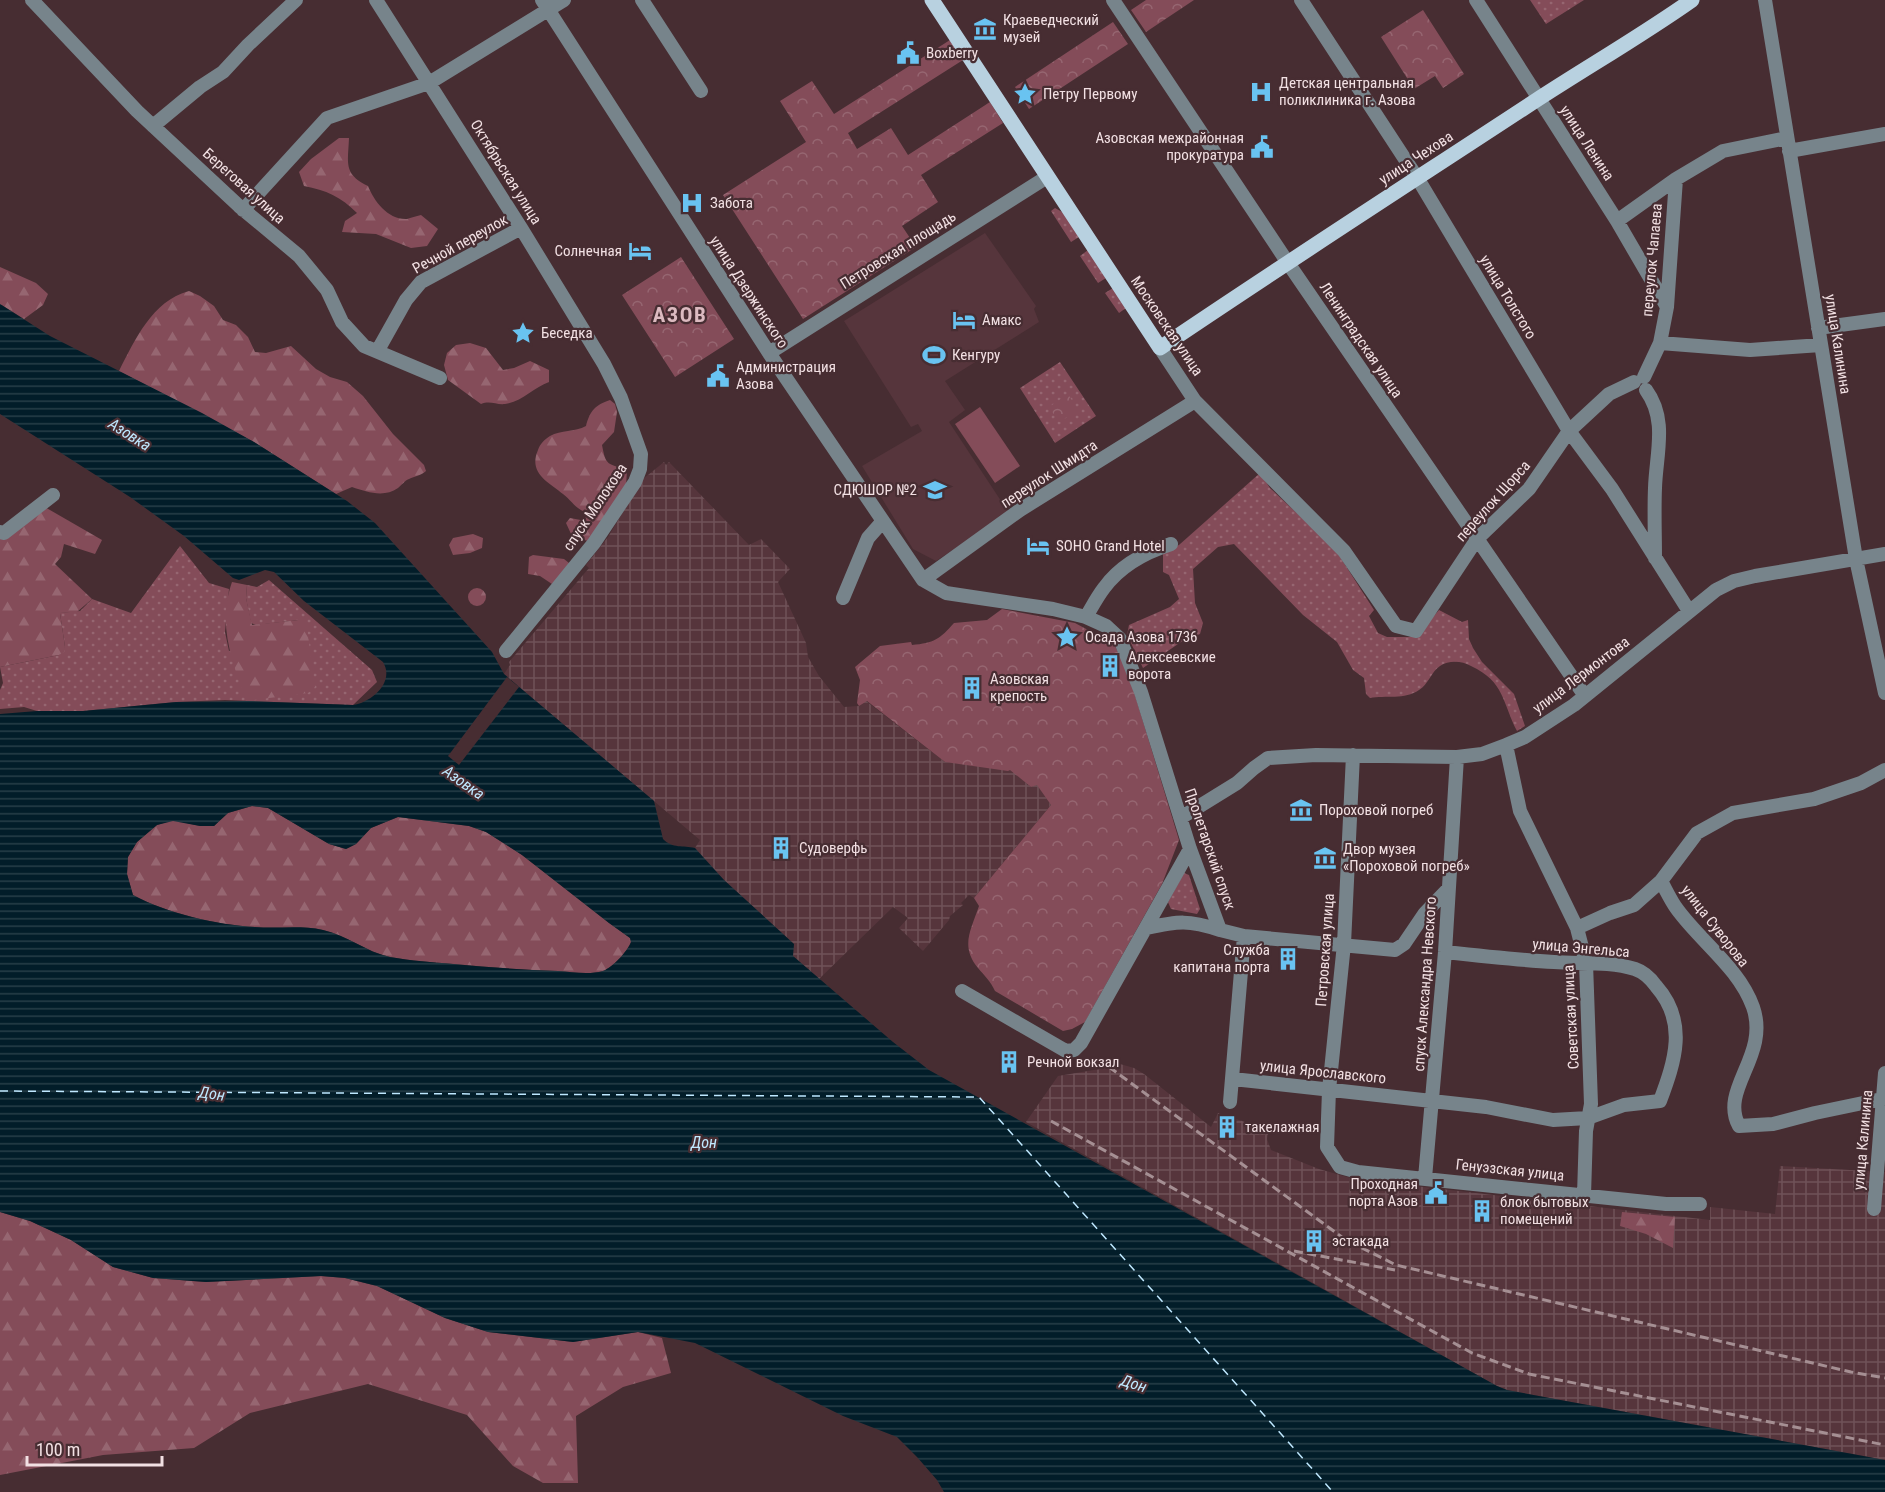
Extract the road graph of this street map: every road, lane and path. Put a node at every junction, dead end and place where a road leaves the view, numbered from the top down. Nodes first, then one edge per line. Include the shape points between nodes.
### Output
1 (32, 0) edge
2 (296, 0) edge
3 (376, 0) edge
4 (564, 0) edge
5 (642, 0) edge
6 (932, 0) edge
7 (1113, 0) edge
8 (1301, 0) edge
9 (1476, 0) edge
10 (1692, 0) edge
11 (1765, 0) edge
12 (545, 5) edge
13 (429, 83) junction
14 (700, 92) dead end
15 (1539, 99) junction
16 (153, 126) junction
17 (1885, 134) edge
18 (1788, 144) junction
19 (1047, 177) junction
20 (1418, 178) junction
21 (1676, 179) junction
22 (243, 210) junction
23 (1617, 222) junction
24 (521, 228) junction
25 (1288, 263) junction
26 (1667, 307) junction
27 (1885, 319) edge
28 (1818, 328) junction
29 (1660, 343) junction
30 (1821, 345) junction
31 (1160, 348) junction
32 (378, 350) junction
33 (769, 353) junction
34 (604, 364) joint
35 (440, 378) dead end
36 (1641, 383) junction
37 (1195, 401) junction
38 (1569, 431) junction
39 (53, 495) dead end
40 (883, 521) junction
41 (0, 532) edge
42 (1477, 539) junction
43 (1171, 544) dead end
44 (1885, 554) edge
45 (1655, 558) junction
46 (1856, 559) junction
47 (923, 580) junction
48 (843, 598) dead end
49 (1689, 611) junction
50 (1086, 617) junction
51 (1416, 631) joint
52 (1114, 633) joint
53 (506, 651) dead end
54 (1885, 693) edge
55 (1586, 696) junction
56 (1506, 745) junction
57 (1353, 755) junction
58 (1457, 757) junction
59 (1885, 770) edge
60 (1182, 817) junction
61 (1190, 849) junction
62 (1661, 881) junction
63 (1448, 889) junction
64 (1147, 928) junction
65 (1577, 928) junction
66 (1220, 930) junction
67 (1244, 936) junction
68 (1344, 944) junction
69 (1444, 952) junction
70 (1586, 963) junction
71 (962, 991) dead end
72 (1885, 1072) edge
73 (1233, 1079) junction
74 (1885, 1079) edge
75 (1329, 1090) junction
76 (1882, 1099) junction
77 (1432, 1101) junction
78 (1230, 1102) dead end
79 (1588, 1118) junction
80 (1327, 1146) joint
81 (1425, 1178) junction
82 (1584, 1195) junction
83 (1700, 1204) dead end
84 (1874, 1209) dead end

1 - 16 street, Береговая улица
2 - 16 street via 223,72
3 - 13 street, Октябрьская улица
4 - 12 street
5 - 14 street
6 - 19 main road, Московская улица
7 - 25 street, Ленинградская улица
8 - 20 street, улица Толстого
9 - 15 street, улица Ленина
10 - 15 main road, улица Чехова
11 - 18 street, улица Калинина
12 - 13 street
12 - 33 street, улица Дзержинского
13 - 22 street via 327,118
13 - 24 street, Октябрьская улица
15 - 20 main road, улица Чехова
15 - 23 street, улица Ленина
16 - 22 street, Береговая улица
17 - 18 street, переулок Чапаева
18 - 21 street, переулок Чапаева via 1724,151
18 - 28 street, улица Калинина
19 - 31 main road, Московская улица
19 - 33 street, Петровская площадь
20 - 25 main road, улица Чехова
20 - 38 street, улица Толстого
21 - 23 street, переулок Чапаева
21 - 26 street, переулок Чапаева
22 - 32 street, Береговая улица via 299,256 327,290 342,322 364,346
23 - 26 street, улица Ленина
24 - 32 street, Речной переулок via 421,282 406,300
24 - 34 street, Октябрьская улица
25 - 31 main road, улица Чехова
25 - 42 street, Ленинградская улица
26 - 29 street, переулок Чапаева
27 - 28 street
28 - 30 street, улица Калинина
29 - 30 street via 1750,350
29 - 36 street, переулок Чапаева
30 - 46 street, улица Калинина
31 - 37 street, Московская улица
32 - 35 street, Береговая улица
33 - 40 street, улица Дзержинского
34 - 53 street, спуск Молокова via 641,454 640,469 594,543
36 - 38 street, переулок Щорса via 1609,394
36 - 45 street via 1656,403 1660,428 1654,488
37 - 47 street, переулок Шмидта via 1020,510
37 - 51 street, Московская улица via 1344,551 1396,627
38 - 42 street, переулок Щорса via 1529,489
38 - 45 street, улица Толстого via 1612,489
39 - 41 street via 4,533
40 - 47 street, улица Дзержинского
40 - 48 street via 868,538
42 - 51 street, переулок Щорса
42 - 55 street, Ленинградская улица
43 - 50 street via 1126,565 1104,587
44 - 46 street, улица Лермонтова
45 - 49 street, улица Толстого
46 - 49 street, улица Лермонтова via 1734,581
46 - 54 street, улица Калинина
47 - 50 street, улица Дзержинского via 946,593
49 - 55 street, улица Лермонтова
50 - 52 street, улица Дзержинского
52 - 60 street, Пролетарский спуск via 1141,692
55 - 56 street, улица Лермонтова via 1525,737
56 - 58 street, улица Лермонтова via 1482,754
56 - 65 street, Советская улица via 1520,811
57 - 58 street, улица Лермонтова
57 - 60 street, улица Лермонтова via 1268,758 1237,783
57 - 68 street, Петровская улица
58 - 63 street, спуск Александра Невского
59 - 62 street, улица Суворова via 1814,799 1733,813 1697,833
60 - 61 street, Пролетарский спуск
61 - 64 street
61 - 66 street, Пролетарский спуск
62 - 65 street, улица Суворова via 1634,905
62 - 76 street, улица Суворова via 1677,909 1726,963 1753,1008 1756,1041 1733,1101 1733,1115 1739,1126 1773,1124
63 - 68 street via 1395,950
63 - 69 street, спуск Александра Невского
64 - 66 street via 1177,921
64 - 71 street via 1074,1050 1066,1051
65 - 70 street, Советская улица
66 - 67 street, Пролетарский спуск
67 - 68 street
67 - 73 street
68 - 75 street, Петровская улица
69 - 70 street, улица Энгельса
69 - 77 street, спуск Александра Невского
70 - 79 street, Советская улица via 1592,1104
70 - 79 street, улица Энгельса via 1636,969 1650,978 1675,1017 1676,1041 1672,1069 1660,1101 1624,1105
72 - 74 street, улица Калинина
73 - 75 street, улица Ярославского
73 - 78 street
74 - 76 street, улица Калинина
75 - 77 street, улица Ярославского
75 - 80 street, Петровская улица
76 - 84 street, улица Калинина
77 - 79 street, улица Ярославского via 1553,1120
77 - 81 street, спуск Александра Невского
79 - 82 street, Советская улица
80 - 81 street, Генуэзская улица via 1340,1167
81 - 82 street, Генуэзская улица
82 - 83 street, Генуэзская улица

